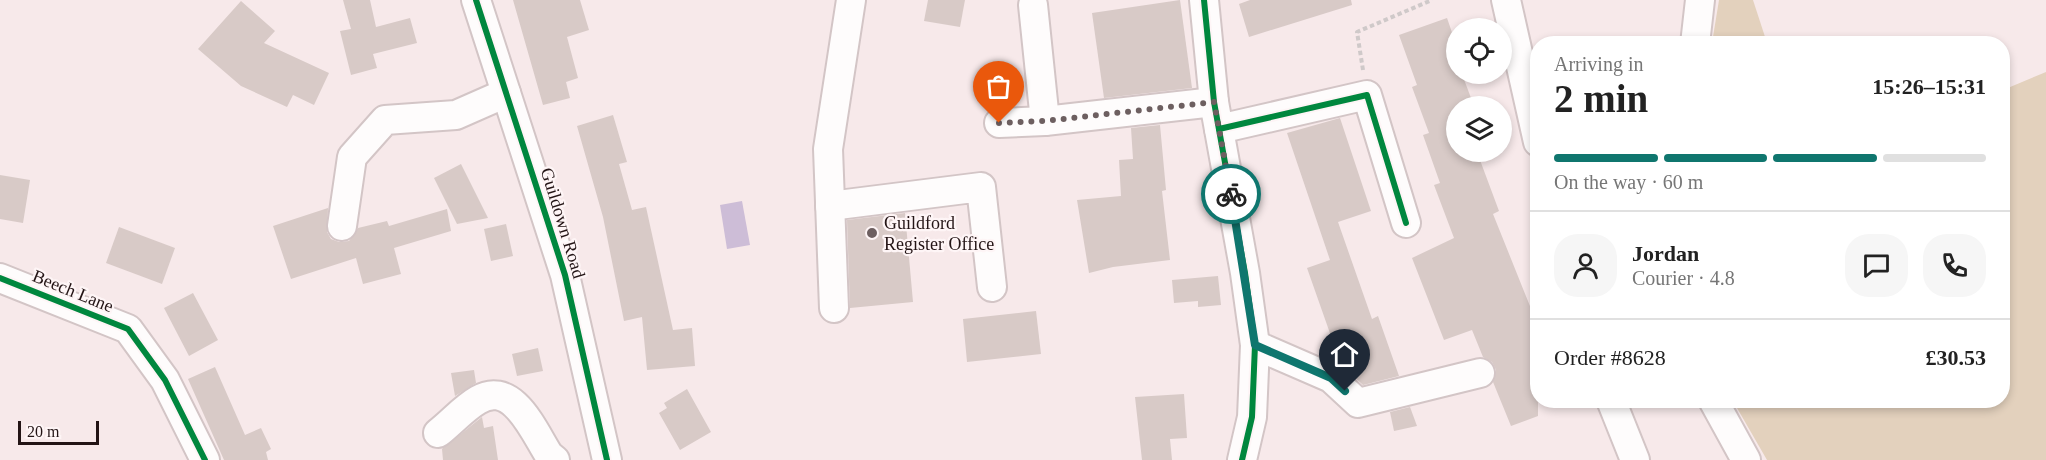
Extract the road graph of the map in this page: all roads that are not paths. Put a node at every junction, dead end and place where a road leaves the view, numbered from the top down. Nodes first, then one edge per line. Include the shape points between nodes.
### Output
1 (476, 0) edge
2 (851, 0) edge
3 (1204, 0) edge
4 (1506, 0) edge
5 (1700, 0) edge
6 (1033, 5) dead end
7 (1696, 36) edge
8 (506, 93) junction
9 (1530, 106) edge
10 (1216, 115) junction
11 (1045, 121) junction
12 (999, 123) dead end
13 (830, 206) junction
14 (1406, 223) dead end
15 (342, 226) dead end
16 (0, 278) edge
17 (993, 287) dead end
18 (834, 308) dead end
19 (1255, 345) junction
20 (1480, 373) dead end
21 (1614, 408) edge
22 (1717, 408) edge
23 (438, 433) dead end
24 (205, 460) edge
25 (555, 460) edge
26 (607, 460) edge
27 (1242, 460) edge
28 (1635, 460) edge
29 (1746, 460) edge

1 - 8 street, Guildown Road
2 - 13 street via 828,149
3 - 10 street
4 - 9 street
5 - 7 street
6 - 11 street
8 - 15 street via 456,115 385,120 352,157
8 - 26 street, Guildown Road via 565,275
10 - 11 street
10 - 14 street via 1367,95
10 - 19 street
11 - 12 street
13 - 17 street via 981,187
13 - 18 street
16 - 24 street, Beech Lane via 128,329 165,380
19 - 20 street via 1331,378 1358,403
19 - 27 street via 1252,417
21 - 28 street
22 - 29 street
23 - 25 street via 478,399 500,395 517,405

